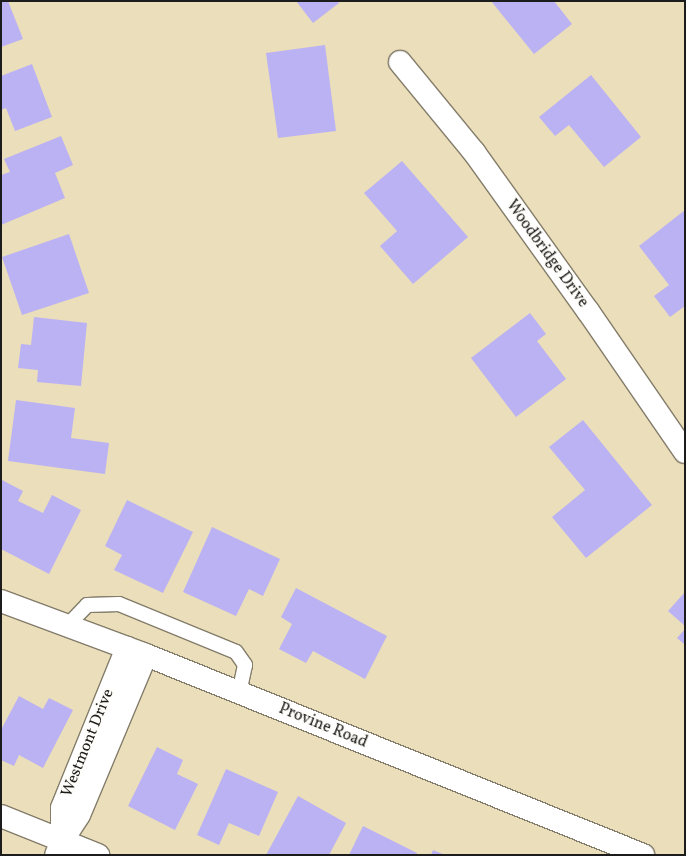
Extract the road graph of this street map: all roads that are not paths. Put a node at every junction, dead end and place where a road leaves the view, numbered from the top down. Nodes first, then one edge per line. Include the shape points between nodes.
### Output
1 (400, 62) dead end
2 (685, 452) edge
3 (1, 601) edge
4 (67, 626) junction
5 (137, 652) junction
6 (239, 693) junction
7 (1, 816) edge
8 (59, 848) edge
9 (98, 855) edge
10 (643, 855) edge

1 - 2 street, Woodbridge Drive via 474,152
3 - 4 street, Provine Road
4 - 5 street, Provine Road
4 - 6 lane via 87,605 119,604 236,652 245,665
5 - 6 street, Provine Road
5 - 8 street, Westmont Drive via 79,815
6 - 10 street, Provine Road
7 - 8 street
8 - 9 street

